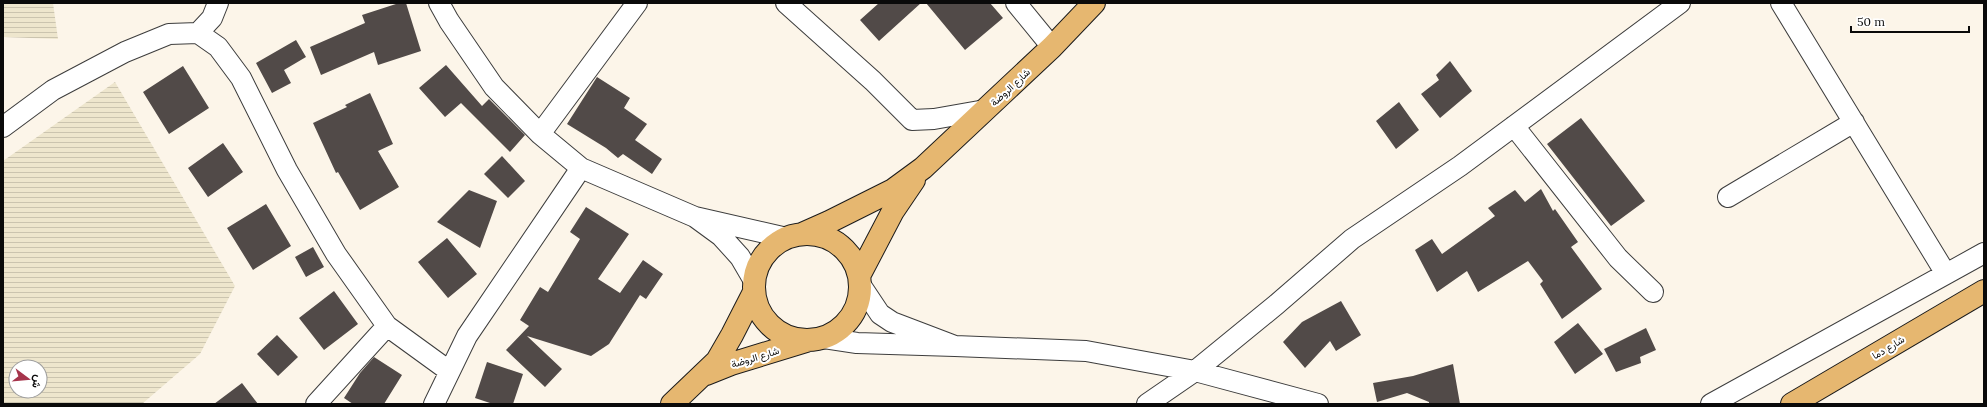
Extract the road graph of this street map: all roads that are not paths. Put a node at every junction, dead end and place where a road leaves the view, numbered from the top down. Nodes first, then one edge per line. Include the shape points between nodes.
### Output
1 (218, 3) edge
2 (439, 3) edge
3 (637, 3) edge
4 (786, 3) edge
5 (1016, 3) edge
6 (1094, 3) edge
7 (1680, 3) edge
8 (1781, 3) edge
9 (198, 33) junction
10 (1052, 47) junction
11 (985, 110) junction
12 (1854, 122) junction
13 (1514, 126) junction
14 (3, 127) edge
15 (540, 134) junction
16 (581, 168) junction
17 (923, 168) junction
18 (1728, 197) dead end
19 (695, 217) junction
20 (794, 236) junction
21 (1984, 253) edge
22 (1946, 274) junction
23 (860, 280) junction
24 (754, 287) junction
25 (1984, 290) edge
26 (1653, 292) dead end
27 (387, 326) junction
28 (816, 339) junction
29 (955, 346) junction
30 (449, 371) junction
31 (1195, 371) junction
32 (703, 376) junction
33 (316, 404) edge
34 (434, 404) edge
35 (672, 404) edge
36 (1147, 404) edge
37 (1318, 404) edge
38 (1712, 404) edge
39 (1792, 404) edge

1 - 9 street via 212,18
2 - 15 street via 494,87
3 - 15 street
4 - 11 street via 873,81 912,120
5 - 10 street
6 - 10 main road, شارع الروضة
7 - 13 street
8 - 12 street
9 - 14 street via 169,34 125,52 53,90
9 - 27 street via 218,47 241,78 287,170 336,254
10 - 11 main road, شارع الروضة
11 - 17 main road, شارع الروضة
12 - 18 street
12 - 22 street
13 - 26 street via 1618,258
13 - 31 street via 1352,239
15 - 16 street
16 - 19 street
16 - 30 street via 467,336
17 - 20 main road, شارع الروضة via 893,190 829,222
17 - 23 main road, شارع الروضة via 892,211
19 - 20 street
19 - 24 street via 740,257
20 - 23 main road via 818,235 832,240 845,249 854,262
20 - 24 main road via 771,248 760,263
21 - 22 street
22 - 38 street
23 - 28 main road via 856,307 843,326
23 - 29 street via 880,314
24 - 28 main road via 760,312 771,327 788,337
24 - 32 main road, شارع الروضة via 732,335
25 - 39 main road, شارع دما
27 - 30 street
27 - 33 street
28 - 29 street
28 - 32 main road, شارع الروضة via 731,364
29 - 31 street via 1086,351
30 - 34 street
31 - 36 street
31 - 37 street
32 - 35 main road, شارع الروضة

